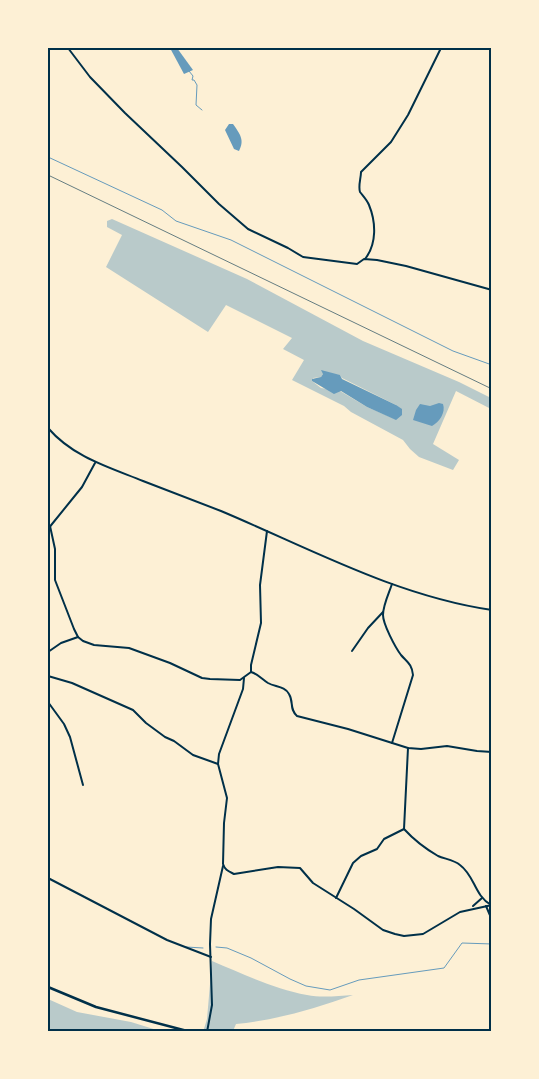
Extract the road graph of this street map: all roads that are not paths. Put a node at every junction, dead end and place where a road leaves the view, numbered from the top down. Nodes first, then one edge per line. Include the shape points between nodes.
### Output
1 (68, 48) edge
2 (441, 48) edge
3 (364, 259) junction
4 (492, 290) edge
5 (48, 428) edge
6 (95, 463) junction
7 (50, 526) junction
8 (48, 529) edge
9 (267, 530) junction
10 (392, 584) junction
11 (492, 610) edge
12 (383, 612) junction
13 (78, 637) junction
14 (352, 651) dead end
15 (48, 652) edge
16 (251, 672) junction
17 (48, 676) edge
18 (244, 678) junction
19 (48, 702) edge
20 (392, 743) junction
21 (408, 748) junction
22 (492, 752) edge
23 (218, 764) junction
24 (83, 785) dead end
25 (404, 829) junction
26 (223, 864) junction
27 (48, 878) edge
28 (336, 898) junction
29 (482, 898) junction
30 (491, 904) edge
31 (486, 905) junction
32 (472, 908) junction
33 (492, 920) edge
34 (211, 957) junction
35 (48, 987) edge
36 (191, 1032) edge
37 (207, 1032) edge

1 - 3 street via 90,77 125,113 248,229 303,257 357,264
2 - 3 street via 391,142 361,172 360,190 369,204 374,227 372,245
3 - 4 street via 406,266
5 - 6 street via 74,452
6 - 7 street via 82,487
6 - 9 street
7 - 8 street
7 - 13 street via 55,549 55,580
9 - 10 street
9 - 16 street via 260,584 261,623
10 - 11 street via 473,608
10 - 12 street
12 - 14 street
12 - 20 street via 393,643 412,668 412,682
13 - 15 street
13 - 18 street via 94,645 129,648 202,678
16 - 18 street
16 - 20 street via 288,691 292,711 297,716
17 - 23 street via 133,710 146,723 193,755
18 - 23 street via 243,689 218,754
19 - 24 street via 70,737
20 - 21 street
21 - 22 street via 446,746
21 - 25 street
23 - 26 street via 227,798
25 - 28 street via 353,863
25 - 29 street via 414,840 438,855 460,864
26 - 28 street via 234,874 278,867 300,868 313,883
26 - 34 street via 211,919
27 - 34 street via 167,940
28 - 32 street via 383,930 404,936 424,934
29 - 30 street
29 - 32 street
30 - 31 street
31 - 32 street
31 - 33 street
34 - 37 street via 212,1006
35 - 36 street via 96,1007

